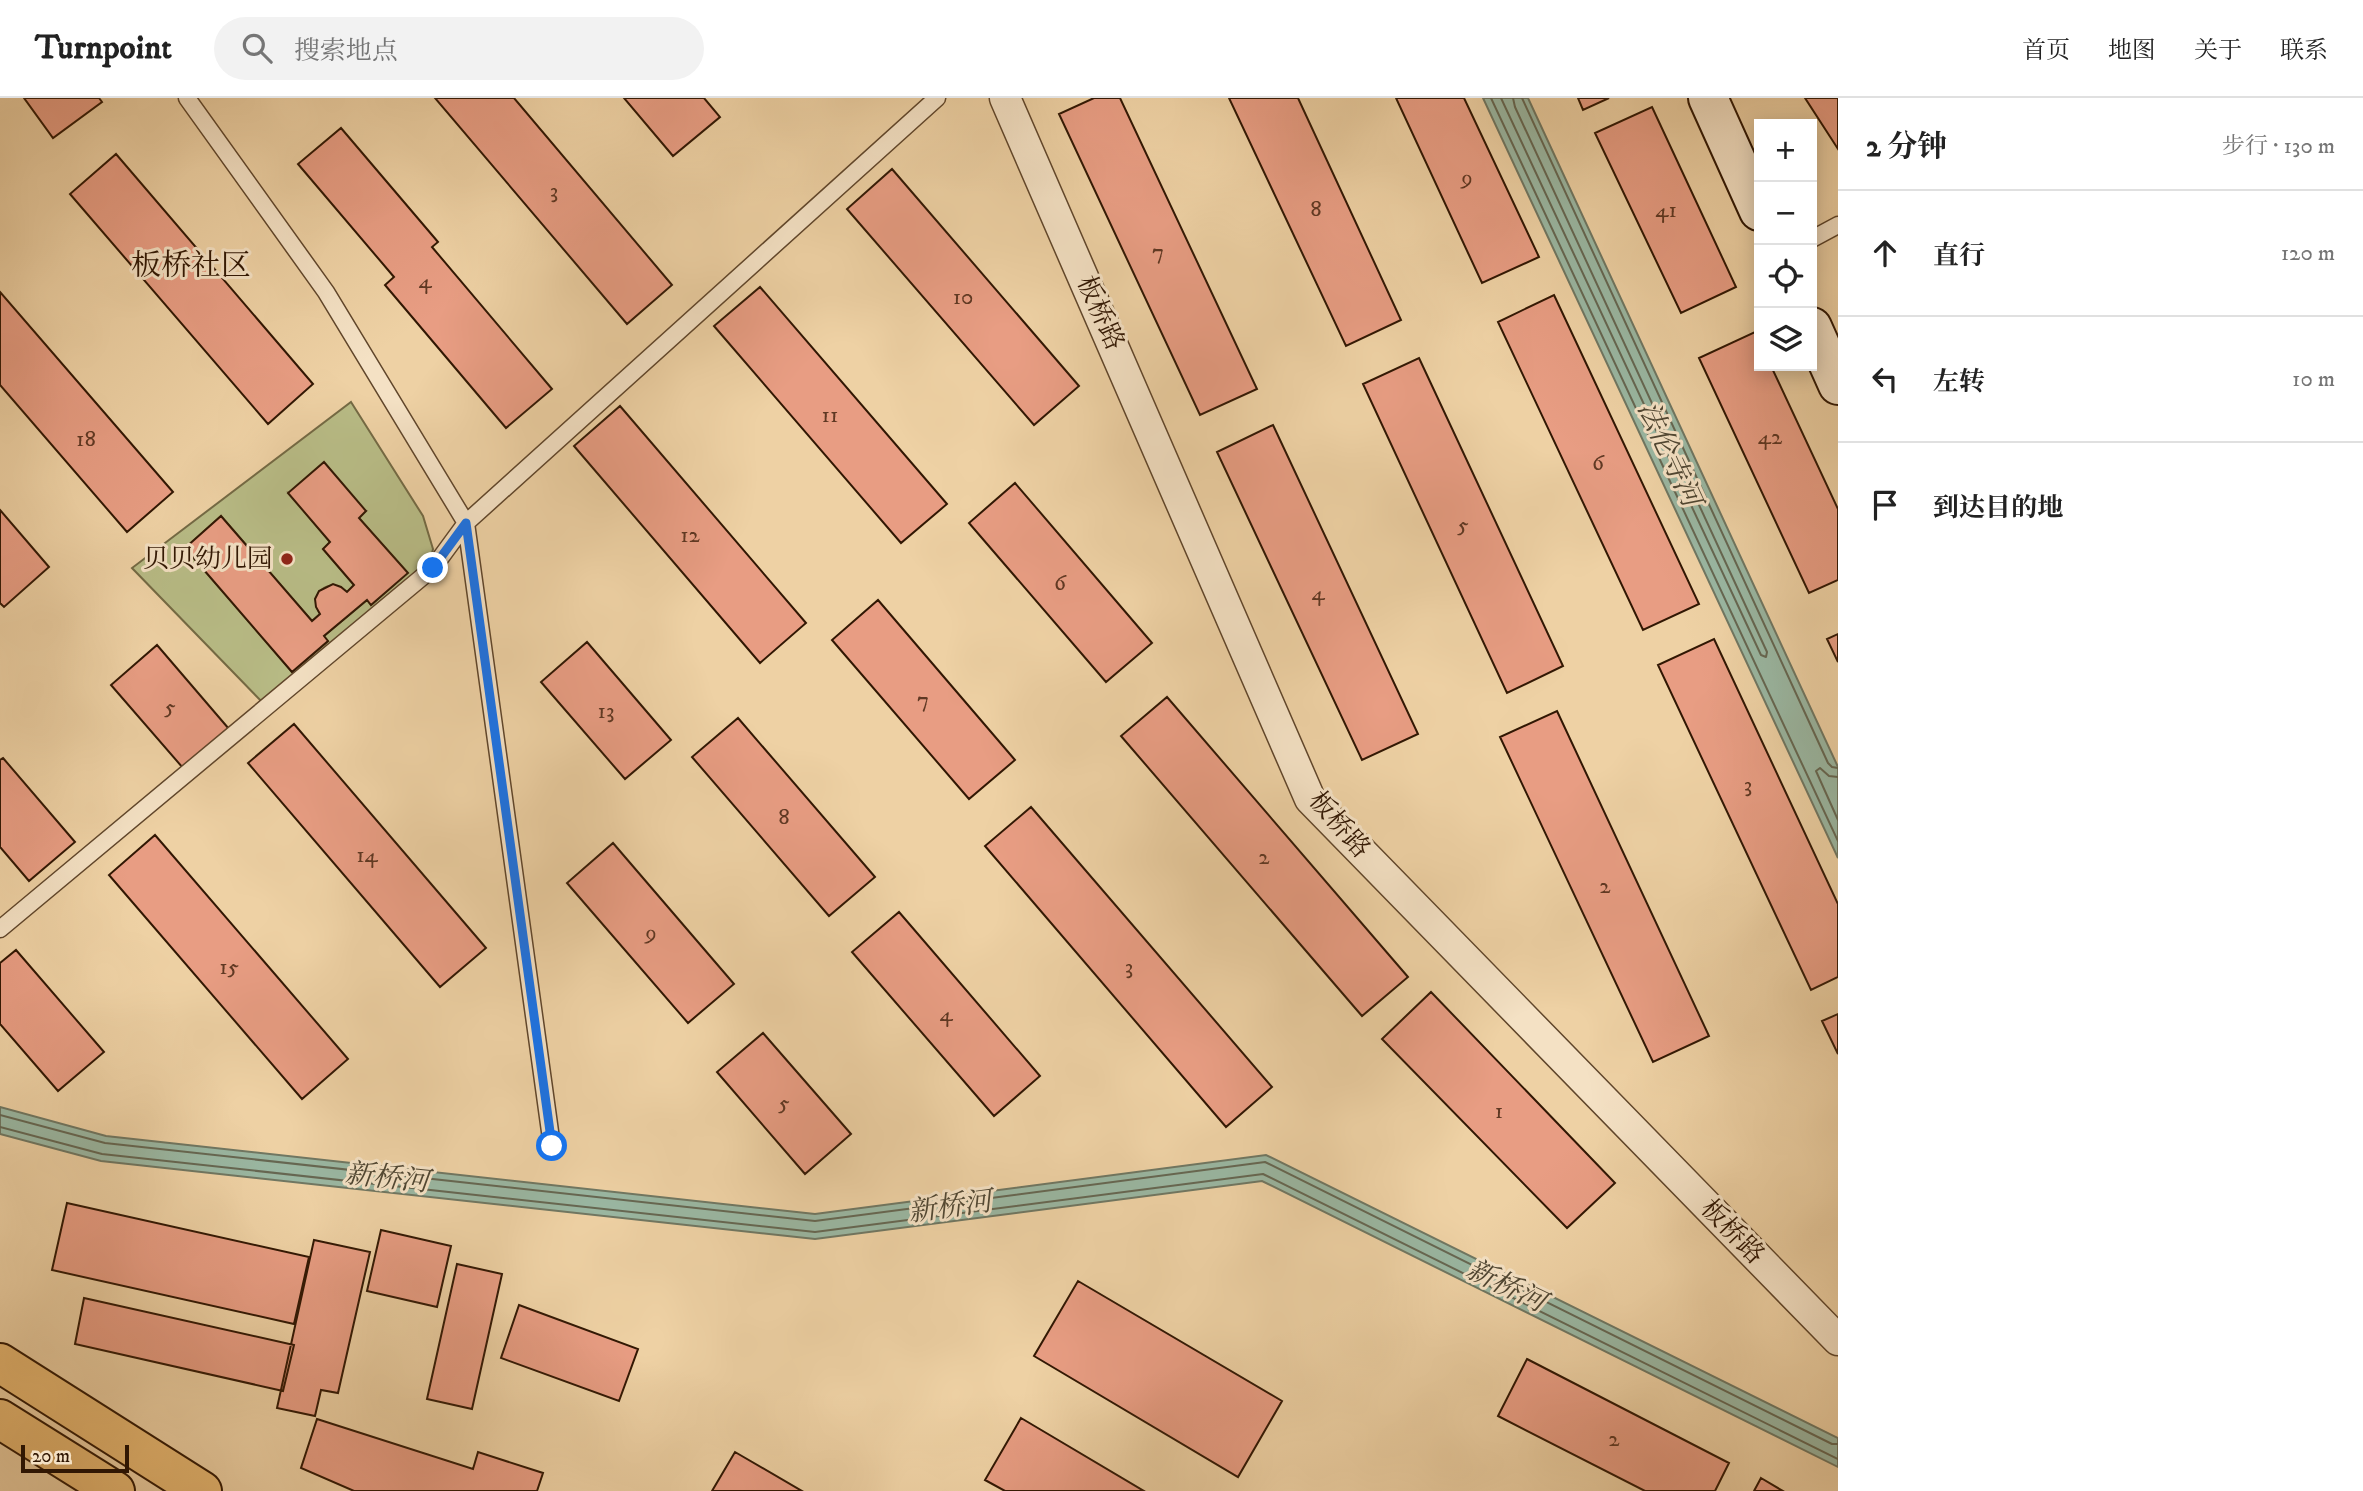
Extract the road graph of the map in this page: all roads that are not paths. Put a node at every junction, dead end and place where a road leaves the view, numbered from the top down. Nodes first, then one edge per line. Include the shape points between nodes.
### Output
1 (187, 98) edge
2 (937, 98) edge
3 (1005, 98) edge
4 (1709, 98) edge
5 (1754, 200) edge
6 (1838, 225) edge
7 (1817, 236) edge
8 (1817, 338) edge
9 (1838, 385) edge
10 (466, 523) junction
11 (0, 929) edge
12 (552, 1146) dead end
13 (1838, 1340) edge
14 (0, 1363) edge
15 (0, 1419) edge
16 (115, 1491) edge
17 (202, 1491) edge

1 - 10 lane via 326,292
2 - 10 lane
3 - 13 street, 板桥路 via 1310,799
4 - 5 street
6 - 7 lane
8 - 9 street
10 - 11 lane via 433,568
10 - 12 lane
14 - 17 main road
15 - 16 main road

